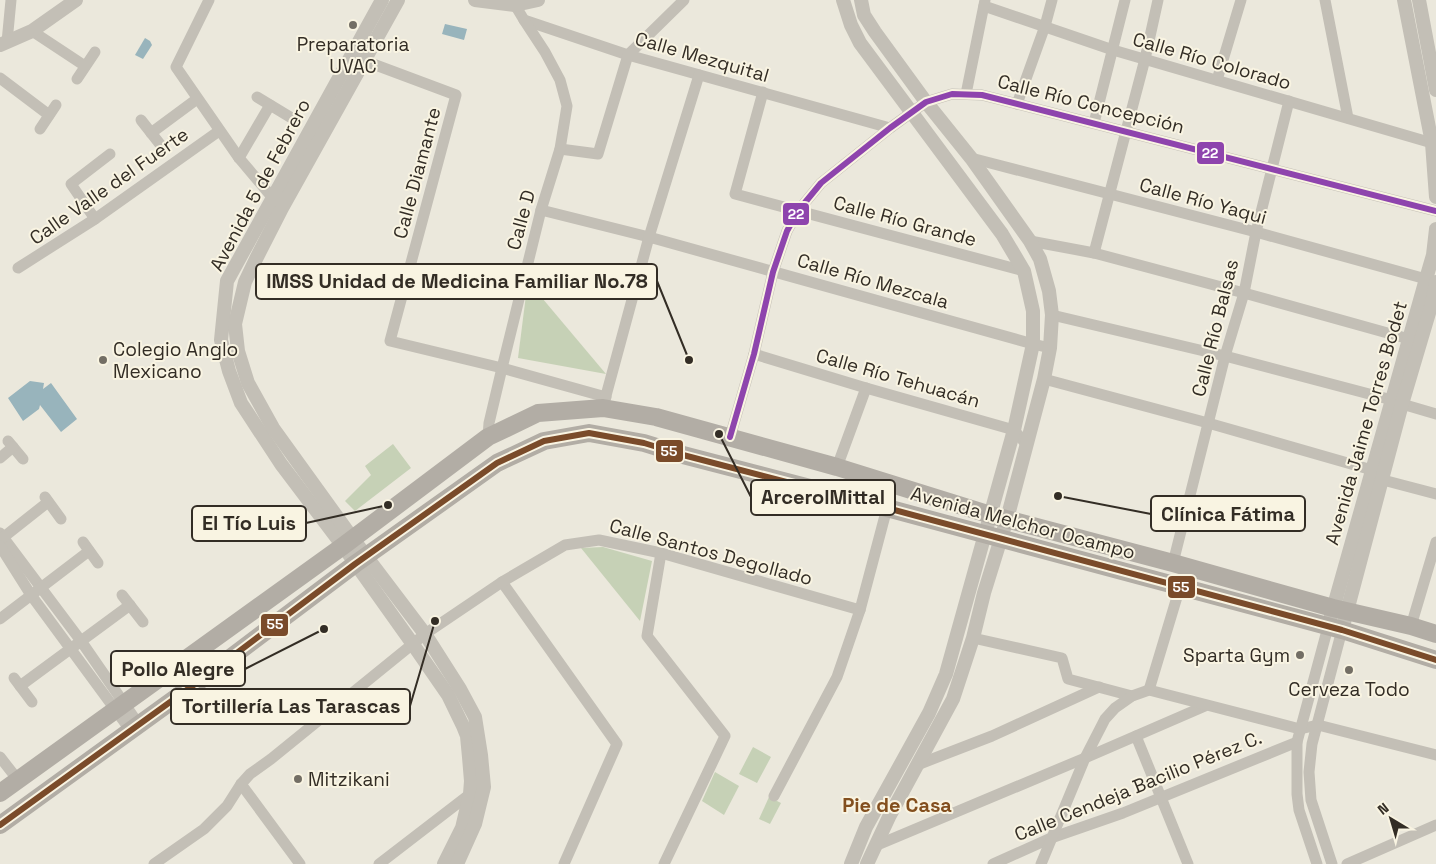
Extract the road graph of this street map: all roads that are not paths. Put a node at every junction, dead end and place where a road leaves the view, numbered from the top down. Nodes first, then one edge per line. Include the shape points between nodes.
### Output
1 (76, 0) edge
2 (209, 0) edge
3 (382, 0) edge
4 (398, 0) edge
5 (475, 0) edge
6 (538, 0) edge
7 (684, 0) edge
8 (843, 0) edge
9 (861, 0) edge
10 (1052, 0) edge
11 (1125, 0) edge
12 (1158, 0) edge
13 (1241, 0) edge
14 (1325, 0) edge
15 (1404, 0) edge
16 (1419, 0) edge
17 (984, 3) edge
18 (515, 5) junction
19 (7, 7) edge
20 (524, 20) junction
21 (1044, 26) junction
22 (32, 31) junction
23 (3, 44) edge
24 (1113, 50) junction
25 (95, 52) dead end
26 (628, 55) junction
27 (1145, 59) junction
28 (365, 61) junction
29 (85, 66) junction
30 (699, 75) junction
31 (0, 78) edge
32 (77, 79) dead end
33 (1217, 80) junction
34 (1436, 89) edge
35 (763, 92) junction
36 (966, 94) junction
37 (256, 97) dead end
38 (197, 99) junction
39 (1289, 101) junction
40 (926, 102) junction
41 (1017, 104) junction
42 (56, 105) dead end
43 (270, 105) junction
44 (912, 112) junction
45 (49, 115) junction
46 (290, 116) dead end
47 (1348, 118) junction
48 (141, 120) dead end
49 (1094, 124) junction
50 (890, 128) junction
51 (40, 129) dead end
52 (219, 131) junction
53 (1126, 131) junction
54 (151, 132) junction
55 (1432, 143) junction
56 (163, 148) dead end
57 (560, 149) junction
58 (110, 154) dead end
59 (239, 158) junction
60 (971, 158) junction
61 (1272, 168) junction
62 (1110, 194) junction
63 (1436, 197) edge
64 (278, 204) junction
65 (541, 210) junction
66 (798, 211) junction
67 (1436, 211) edge
68 (95, 219) junction
69 (1436, 229) edge
70 (1256, 232) junction
71 (649, 237) junction
72 (1030, 241) junction
73 (1094, 253) junction
74 (18, 268) dead end
75 (1024, 271) junction
76 (772, 272) junction
77 (1431, 281) edge
78 (1244, 292) junction
79 (1434, 304) edge
80 (1052, 315) junction
81 (1409, 340) junction
82 (1033, 344) junction
83 (1050, 348) junction
84 (754, 354) junction
85 (1225, 356) junction
86 (502, 368) junction
87 (1044, 379) junction
88 (866, 388) junction
89 (604, 402) junction
90 (1397, 402) junction
91 (1436, 414) edge
92 (1208, 423) junction
93 (1014, 430) junction
94 (488, 437) junction
95 (730, 437) junction
96 (1026, 444) junction
97 (0, 458) edge
98 (23, 459) dead end
99 (837, 467) junction
100 (1372, 470) junction
101 (1383, 480) junction
102 (1436, 494) edge
103 (887, 508) junction
104 (999, 517) junction
105 (61, 519) dead end
106 (994, 536) junction
107 (1, 539) edge
108 (1436, 542) edge
109 (348, 543) junction
110 (662, 553) junction
111 (361, 560) junction
112 (98, 563) dead end
113 (1173, 563) junction
114 (502, 582) junction
115 (1180, 587) junction
116 (41, 588) junction
117 (122, 594) dead end
118 (32, 595) junction
119 (130, 605) junction
120 (860, 610) junction
121 (1340, 610) junction
122 (0, 619) edge
123 (143, 622) dead end
124 (1411, 626) junction
125 (1335, 629) junction
126 (424, 634) junction
127 (1436, 634) edge
128 (973, 638) junction
129 (81, 641) junction
130 (412, 643) junction
131 (71, 649) junction
132 (1436, 660) edge
133 (1099, 687) junction
134 (1149, 690) junction
135 (1132, 696) junction
136 (32, 702) dead end
137 (1205, 706) junction
138 (121, 707) junction
139 (1318, 726) junction
140 (135, 728) junction
141 (1300, 729) junction
142 (1136, 736) junction
143 (1297, 742) junction
144 (1436, 756) edge
145 (0, 757) edge
146 (1085, 758) junction
147 (918, 765) junction
148 (18, 780) junction
149 (241, 784) junction
150 (0, 793) edge
151 (470, 794) junction
152 (774, 796) dead end
153 (1161, 797) junction
154 (0, 825) edge
155 (1436, 826) edge
156 (1052, 838) junction
157 (875, 846) junction
158 (170, 859) edge
159 (668, 863) edge
160 (154, 864) edge
161 (300, 864) edge
162 (379, 864) edge
163 (444, 864) edge
164 (457, 864) edge
165 (564, 864) edge
166 (851, 864) edge
167 (867, 864) edge
168 (993, 864) edge
169 (1041, 864) edge
170 (1188, 864) edge
171 (1316, 864) edge
172 (1332, 864) edge
173 (1347, 864) edge

1 - 22 street
2 - 38 street, Calle Valle del Fuerte via 176,68
3 - 64 street, Avenida 5 de Febrero
4 - 28 street, Avenida 5 de Febrero
5 - 18 street
6 - 18 street
7 - 26 street
8 - 44 street via 860,44
9 - 40 street via 864,15
10 - 21 street
11 - 24 street
12 - 27 street
13 - 33 street
14 - 47 street
15 - 55 street
16 - 34 street
17 - 21 street, Calle Río Colorado
17 - 36 street
18 - 20 street
19 - 23 street
20 - 26 street, Calle Mezquital
20 - 57 street, Calle D via 560,80 567,106
21 - 24 street, Calle Río Colorado
21 - 41 street
22 - 23 street
22 - 29 street
24 - 27 street, Calle Río Colorado
24 - 49 street
25 - 29 street
26 - 30 street, Calle Mezquital
26 - 57 street via 598,154
27 - 33 street, Calle Río Colorado
27 - 53 street
28 - 64 street, Avenida 5 de Febrero
28 - 86 street, Calle Diamante via 456,95 390,341
29 - 32 street
30 - 35 street, Calle Mezquital
30 - 71 street
31 - 45 street
33 - 39 street, Calle Río Colorado
35 - 50 street, Calle Mezquital
35 - 66 street, Calle Río Grande via 735,194
36 - 40 street, Calle Río Concepción via 952,94
36 - 41 street, Calle Río Concepción
37 - 43 street
38 - 52 street, Calle Valle del Fuerte
38 - 54 street
39 - 47 street, Calle Río Colorado
39 - 61 street, Calle Río Balsas
40 - 44 street, Calle Río Concepción
40 - 60 street
41 - 49 street, Calle Río Concepción
42 - 45 street
43 - 46 street
43 - 59 street
44 - 50 street, Calle Río Concepción
44 - 75 street via 1002,234
45 - 51 street
47 - 55 street, Calle Río Colorado
48 - 54 street
49 - 53 street, Calle Río Concepción
50 - 66 street, Calle Río Concepción via 821,183
52 - 59 street, Calle Valle del Fuerte
52 - 68 street, Calle Valle del Fuerte
53 - 61 street, Calle Río Concepción
53 - 62 street
54 - 56 street
55 - 63 street
57 - 65 street, Calle D
58 - 68 street via 71,184
59 - 64 street, Calle Valle del Fuerte
60 - 62 street, Calle Río Yaqui
60 - 72 street
61 - 67 street, Calle Río Concepción
61 - 70 street, Calle Río Balsas
62 - 70 street, Calle Río Yaqui
62 - 73 street
64 - 109 street, Avenida 5 de Febrero via 245,282 236,324 238,351 248,383
65 - 71 street, Calle Río Mezcala
65 - 86 street, Calle D
66 - 75 street, Calle Río Grande
66 - 76 street, Calle Río Concepción via 786,232
68 - 74 street, Calle Valle del Fuerte
69 - 77 street, Avenida Jaime Torres Bodet
70 - 77 street, Calle Río Yaqui
70 - 78 street, Calle Río Balsas
71 - 76 street, Calle Río Mezcala
71 - 89 street
72 - 73 street
72 - 80 street via 1040,260
73 - 78 street
75 - 82 street via 1033,311
76 - 82 street, Calle Río Mezcala
76 - 84 street, Calle Río Concepción
77 - 79 street, Avenida Jaime Torres Bodet
77 - 81 street, Avenida Jaime Torres Bodet
78 - 81 street
78 - 85 street, Calle Río Balsas
79 - 90 street, Avenida Jaime Torres Bodet
80 - 83 street
80 - 85 street
81 - 90 street, Avenida Jaime Torres Bodet
82 - 83 street, Calle Río Mezcala
82 - 93 street
83 - 87 street
84 - 88 street, Calle Río Tehuacán
84 - 95 street, Calle Río Concepción
85 - 90 street
85 - 92 street, Calle Río Balsas
86 - 89 street, Calle Diamante
86 - 94 street, Calle D
87 - 92 street
87 - 96 street
88 - 93 street, Calle Río Tehuacán
88 - 99 street
89 - 94 main road, Avenida Melchor Ocampo via 538,414
89 - 95 main road, Avenida Melchor Ocampo
90 - 91 street
90 - 100 street, Avenida Jaime Torres Bodet
90 - 101 street, Avenida Jaime Torres Bodet
92 - 100 street
92 - 113 street, Calle Río Balsas
93 - 96 street
93 - 104 street
94 - 109 main road, Avenida Melchor Ocampo
95 - 99 main road, Avenida Melchor Ocampo
96 - 104 street
97 - 98 street via 11,444
99 - 104 main road, Avenida Melchor Ocampo
100 - 121 street, Avenida Jaime Torres Bodet
101 - 102 street
101 - 121 street, Avenida Jaime Torres Bodet
103 - 106 main road, Avenida Melchor Ocampo
103 - 111 main road, Avenida Melchor Ocampo via 644,444 589,433 544,441 496,463
103 - 120 street
104 - 106 street
104 - 113 main road, Avenida Melchor Ocampo
105 - 107 street via 46,499
106 - 115 main road, Avenida Melchor Ocampo
106 - 128 street
106 - 166 street via 946,674 929,713 866,827
107 - 116 street
107 - 118 street
108 - 124 street
109 - 111 street, Avenida 5 de Febrero
109 - 138 main road, Avenida Melchor Ocampo
110 - 114 street, Calle Santos Degollado via 599,540 565,545
110 - 120 street, Calle Santos Degollado
110 - 159 street via 647,636 725,736
111 - 126 street, Avenida 5 de Febrero
111 - 130 street, Avenida 5 de Febrero
111 - 140 main road, Avenida Melchor Ocampo
112 - 116 street via 86,547
113 - 121 main road, Avenida Melchor Ocampo
114 - 126 street, Calle Santos Degollado
114 - 165 street via 617,744
115 - 125 main road, Avenida Melchor Ocampo
115 - 134 street
116 - 118 street
116 - 129 street
117 - 119 street
118 - 122 street
118 - 131 street
119 - 123 street
119 - 129 street
120 - 152 street via 837,676
121 - 124 main road, Avenida Melchor Ocampo
121 - 125 street, Avenida Jaime Torres Bodet
124 - 127 main road, Avenida Melchor Ocampo
125 - 132 main road, Avenida Melchor Ocampo
125 - 139 street
125 - 141 street
126 - 130 street, Calle Santos Degollado
126 - 164 street, Avenida 5 de Febrero via 475,717 481,755 484,787 475,824
128 - 133 street via 1062,658 1068,679
128 - 147 street via 953,699
129 - 131 street
129 - 138 street
130 - 149 street, Calle Santos Degollado
130 - 151 street, Avenida 5 de Febrero via 448,695 467,736
131 - 136 street via 17,682
131 - 138 street
133 - 135 street
133 - 147 street via 992,736
134 - 135 street
134 - 137 street
135 - 146 street via 1114,708 1105,719
137 - 141 street
137 - 142 street
138 - 140 street
138 - 148 main road, Avenida Melchor Ocampo
139 - 141 street
139 - 144 street
139 - 172 street via 1309,772 1311,795
140 - 154 main road, Avenida Melchor Ocampo
141 - 143 street
142 - 146 street
142 - 153 street
143 - 153 street, Calle Cendeja Bacilio Pérez C.
143 - 171 street via 1299,810
145 - 148 street
146 - 156 street
146 - 157 street
147 - 157 street
148 - 150 main road, Avenida Melchor Ocampo
149 - 158 street, Calle Santos Degollado via 227,806
149 - 161 street
151 - 162 street
151 - 163 street, Avenida 5 de Febrero via 462,828
153 - 156 street, Calle Cendeja Bacilio Pérez C. via 1123,814
153 - 170 street
155 - 173 street
156 - 168 street, Calle Cendeja Bacilio Pérez C.
156 - 169 street
157 - 167 street
158 - 160 street, Calle Santos Degollado

